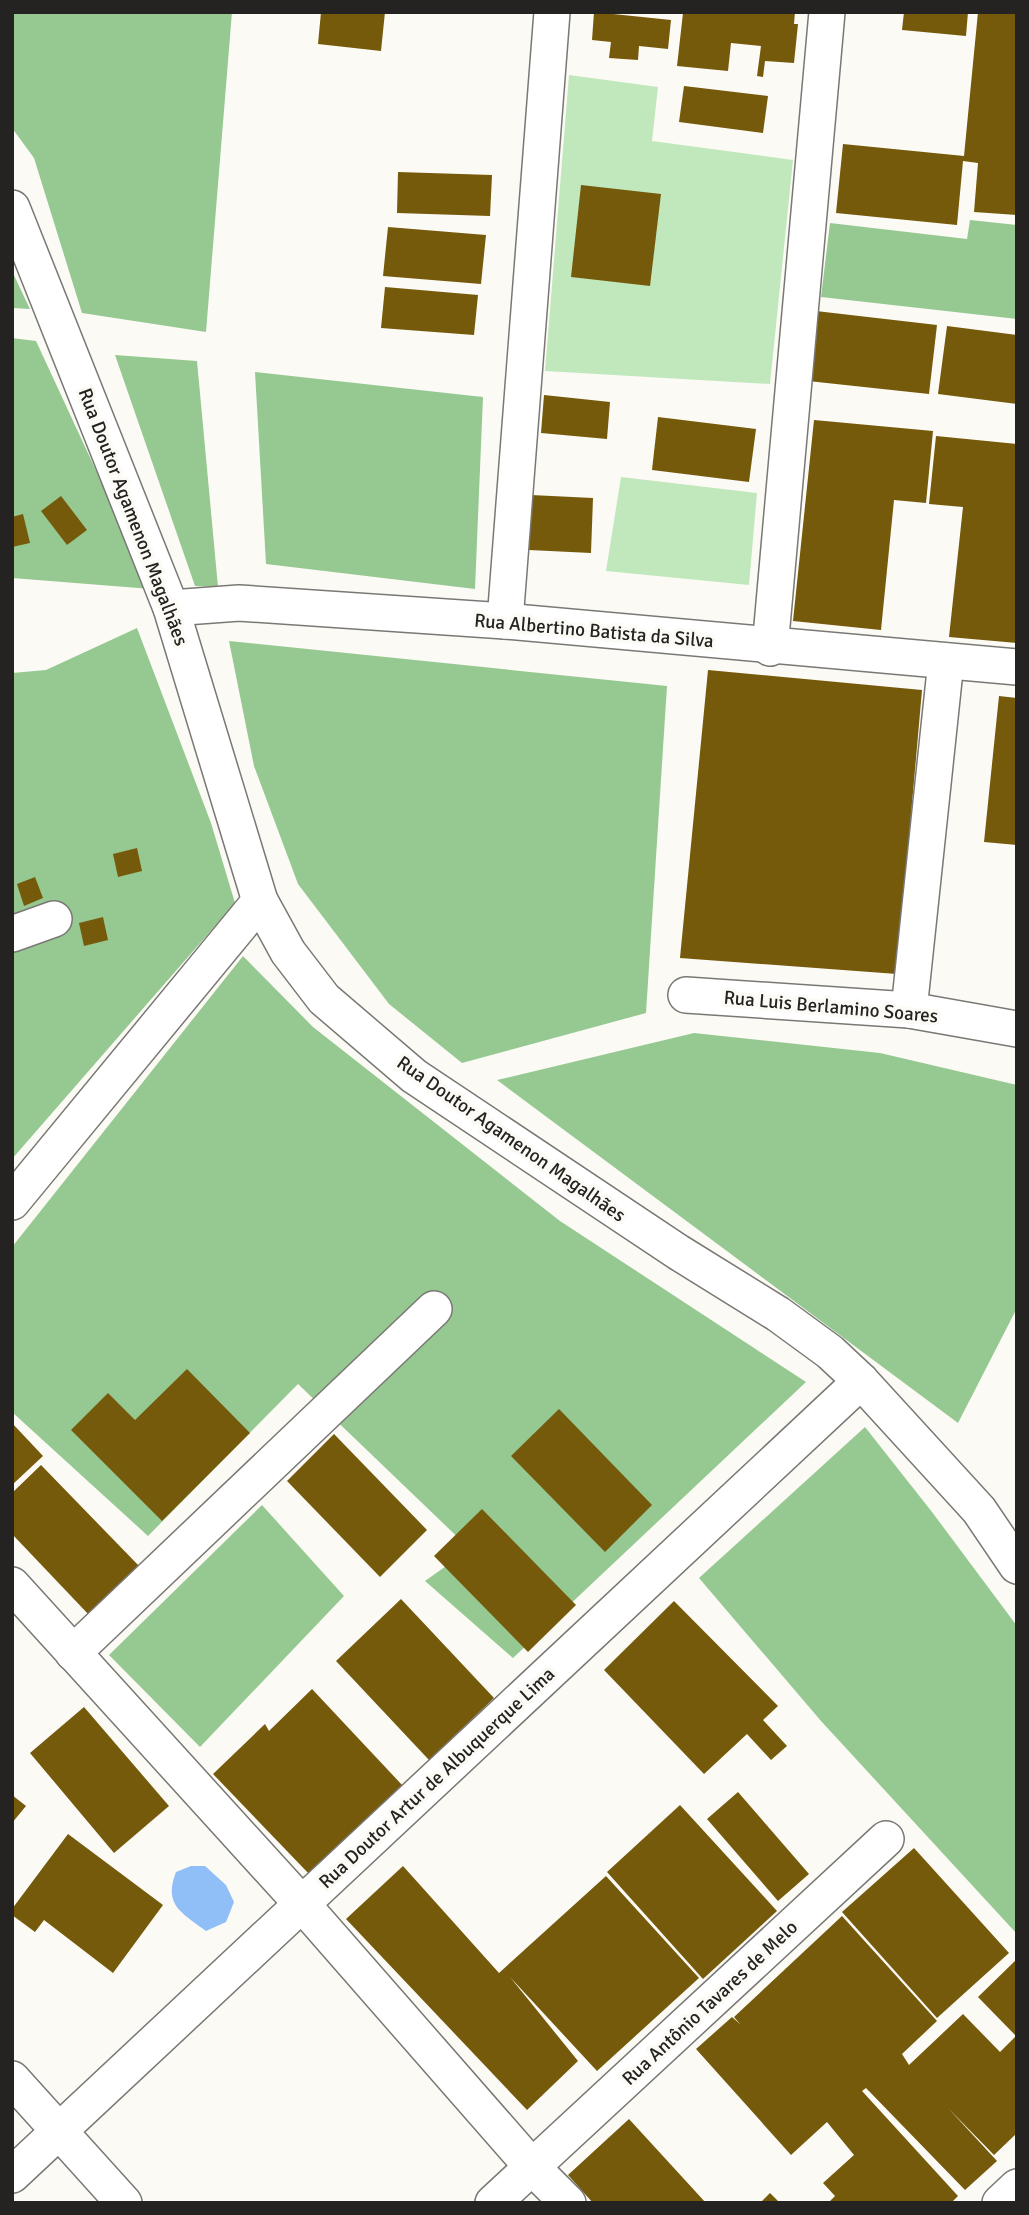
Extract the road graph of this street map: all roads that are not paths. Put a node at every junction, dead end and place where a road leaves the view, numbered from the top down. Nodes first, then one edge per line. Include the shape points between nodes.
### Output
1 (552, 12) edge
2 (827, 12) edge
3 (12, 208) edge
4 (171, 608) junction
5 (505, 621) junction
6 (771, 648) junction
7 (946, 661) junction
8 (1017, 667) edge
9 (260, 901) junction
10 (54, 919) dead end
11 (13, 930) edge
12 (686, 995) dead end
13 (909, 1010) junction
14 (1017, 1029) edge
15 (12, 1202) edge
16 (434, 1309) dead end
17 (861, 1381) junction
18 (1017, 1566) edge
19 (12, 1585) edge
20 (73, 1653) junction
21 (887, 1839) dead end
22 (302, 1905) junction
23 (12, 2079) edge
24 (60, 2129) junction
25 (533, 2168) junction
26 (12, 2175) edge
27 (1017, 2187) edge
28 (124, 2203) edge
29 (492, 2203) edge
30 (568, 2203) edge
31 (1000, 2203) edge

1 - 5 street
2 - 6 street
3 - 4 street, Rua Doutor Agamenon Magalhães
4 - 5 street, Rua Albertino Batista da Silva via 239,603
4 - 9 street, Rua Doutor Agamenon Magalhães
5 - 6 street, Rua Albertino Batista da Silva
6 - 7 street, Rua Albertino Batista da Silva
7 - 8 street, Rua Albertino Batista da Silva
7 - 13 street
9 - 15 street
9 - 17 street, Rua Doutor Agamenon Magalhães via 288,952 324,999 414,1076 666,1245 778,1314
10 - 11 street
12 - 13 street, Rua Luis Berlamino Soares
13 - 14 street, Rua Luis Berlamino Soares
16 - 20 street
17 - 18 street, Rua Doutor Agamenon Magalhães via 979,1510
17 - 22 street, Rua Doutor Artur de Albuquerque Lima
19 - 20 street
20 - 22 street
21 - 25 street, Rua Antônio Tavares de Melo
22 - 24 street, Rua Doutor Artur de Albuquerque Lima
22 - 25 street
23 - 24 street
24 - 26 street, Rua Doutor Artur de Albuquerque Lima
24 - 28 street
25 - 29 street, Rua Antônio Tavares de Melo
25 - 30 street
27 - 31 street

